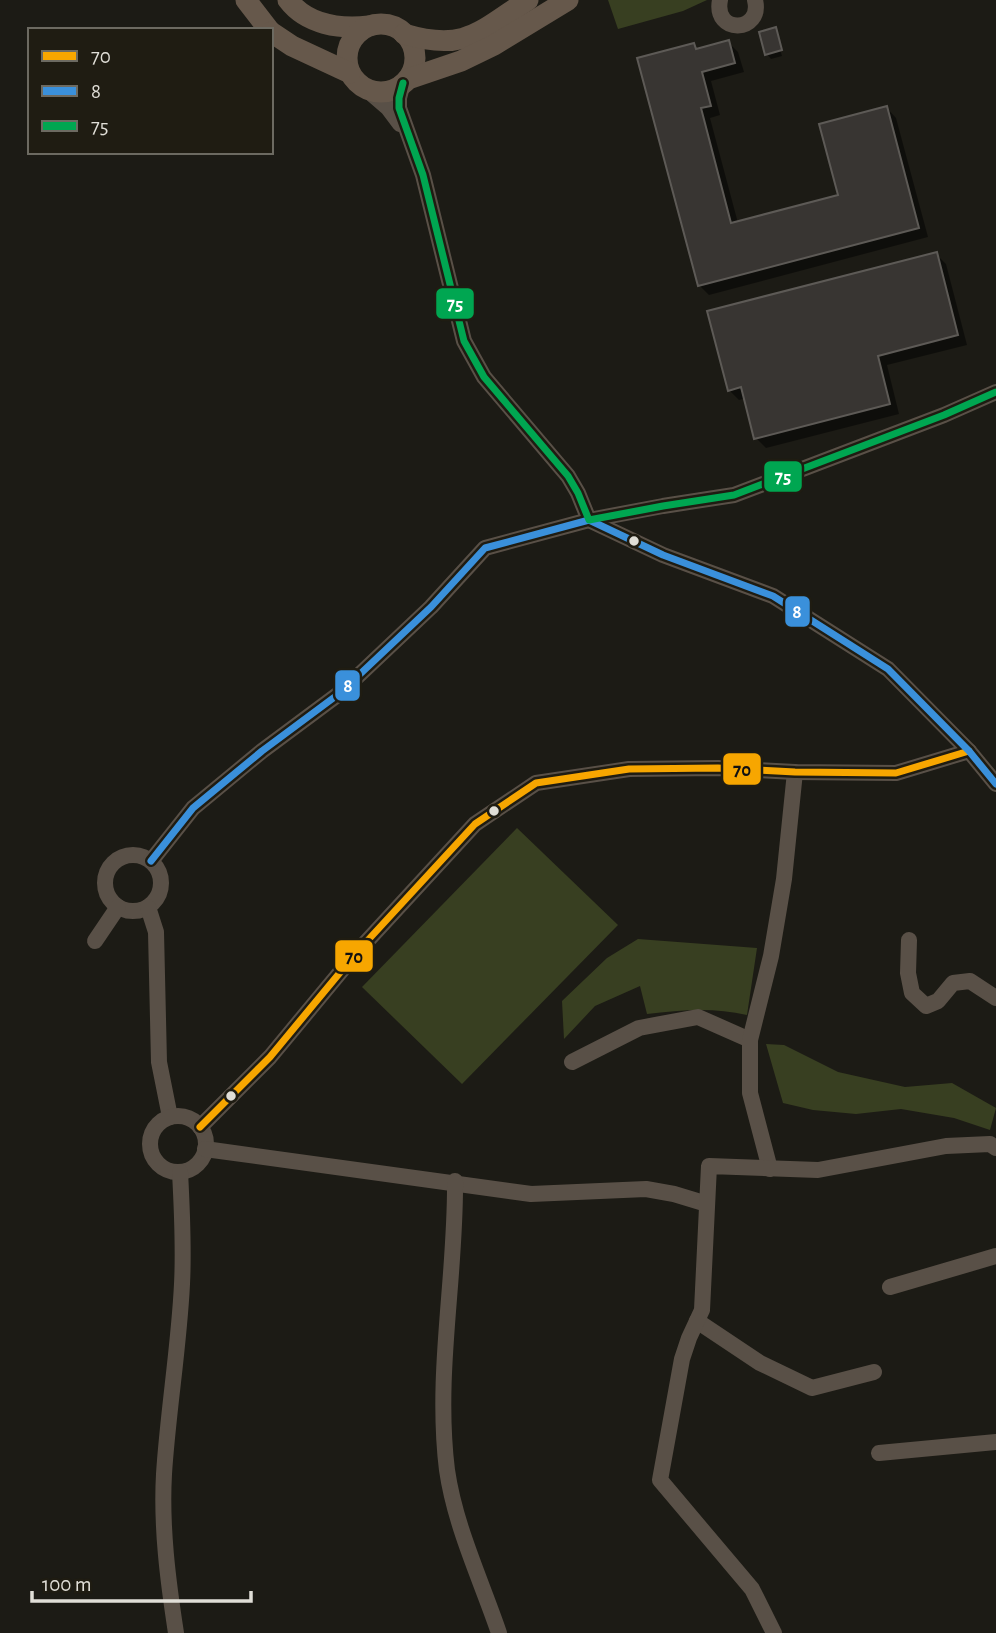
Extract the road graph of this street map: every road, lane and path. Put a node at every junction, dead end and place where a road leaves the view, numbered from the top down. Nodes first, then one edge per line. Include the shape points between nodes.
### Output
1 (246, 0) edge
2 (288, 0) edge
3 (528, 0) edge
4 (568, 0) edge
5 (720, 0) edge
6 (755, 0) edge
7 (371, 25) junction
8 (267, 28) edge
9 (273, 33) edge
10 (404, 34) junction
11 (350, 74) junction
12 (405, 81) junction
13 (366, 89) junction
14 (409, 138) junction
15 (996, 392) edge
16 (589, 520) junction
17 (969, 751) junction
18 (795, 772) junction
19 (996, 784) edge
20 (151, 861) junction
21 (118, 906) junction
22 (148, 907) junction
23 (95, 940) dead end
24 (909, 940) dead end
25 (996, 998) edge
26 (750, 1040) junction
27 (572, 1062) dead end
28 (170, 1118) junction
29 (200, 1127) junction
30 (996, 1148) edge
31 (205, 1149) junction
32 (770, 1169) junction
33 (180, 1172) junction
34 (455, 1181) junction
35 (707, 1204) junction
36 (996, 1256) edge
37 (890, 1287) dead end
38 (697, 1321) junction
39 (874, 1372) dead end
40 (996, 1442) edge
41 (879, 1453) dead end
42 (176, 1633) edge
43 (499, 1633) edge
44 (774, 1633) edge

1 - 8 main road
2 - 7 main road via 316,21 346,27
3 - 10 main road via 457,41 434,42
4 - 12 main road via 494,45
5 - 6 street via 722,18 737,26 754,17
7 - 10 main road via 392,26
7 - 11 main road via 349,45
9 - 11 main road
10 - 12 main road via 415,59
11 - 13 main road
12 - 13 main road via 389,91
12 - 14 street via 399,108
13 - 14 street via 388,108
14 - 16 street via 469,351 484,377 568,476
15 - 16 street via 734,495
16 - 17 street via 663,555 773,596 888,669
16 - 20 street via 485,548 431,607 340,693 193,808
17 - 18 street via 897,773
17 - 19 street
18 - 26 street via 784,879
18 - 29 street via 629,769 536,783 475,824 357,952 270,1057
20 - 21 street via 130,855 108,870 105,888
20 - 22 street via 162,883
21 - 22 street via 130,911
21 - 23 street
22 - 28 street via 156,932 159,1062
24 - 25 street via 912,992 926,1006 938,1001 953,983 970,981
26 - 27 street via 698,1017 639,1028
26 - 32 street via 750,1093
28 - 29 street via 185,1117
28 - 33 street via 158,1124 150,1149 159,1165
29 - 31 street
30 - 32 street via 990,1144 946,1146 818,1170
31 - 33 street via 200,1162
31 - 34 street
32 - 35 street via 709,1166
33 - 42 street via 184,1248 163,1510
34 - 35 street via 531,1194 646,1189
34 - 43 street via 455,1234 445,1331 447,1470 457,1517
35 - 38 street via 702,1310
36 - 37 street
38 - 39 street via 760,1363 812,1388
38 - 44 street via 682,1359 660,1480 752,1589
40 - 41 street

